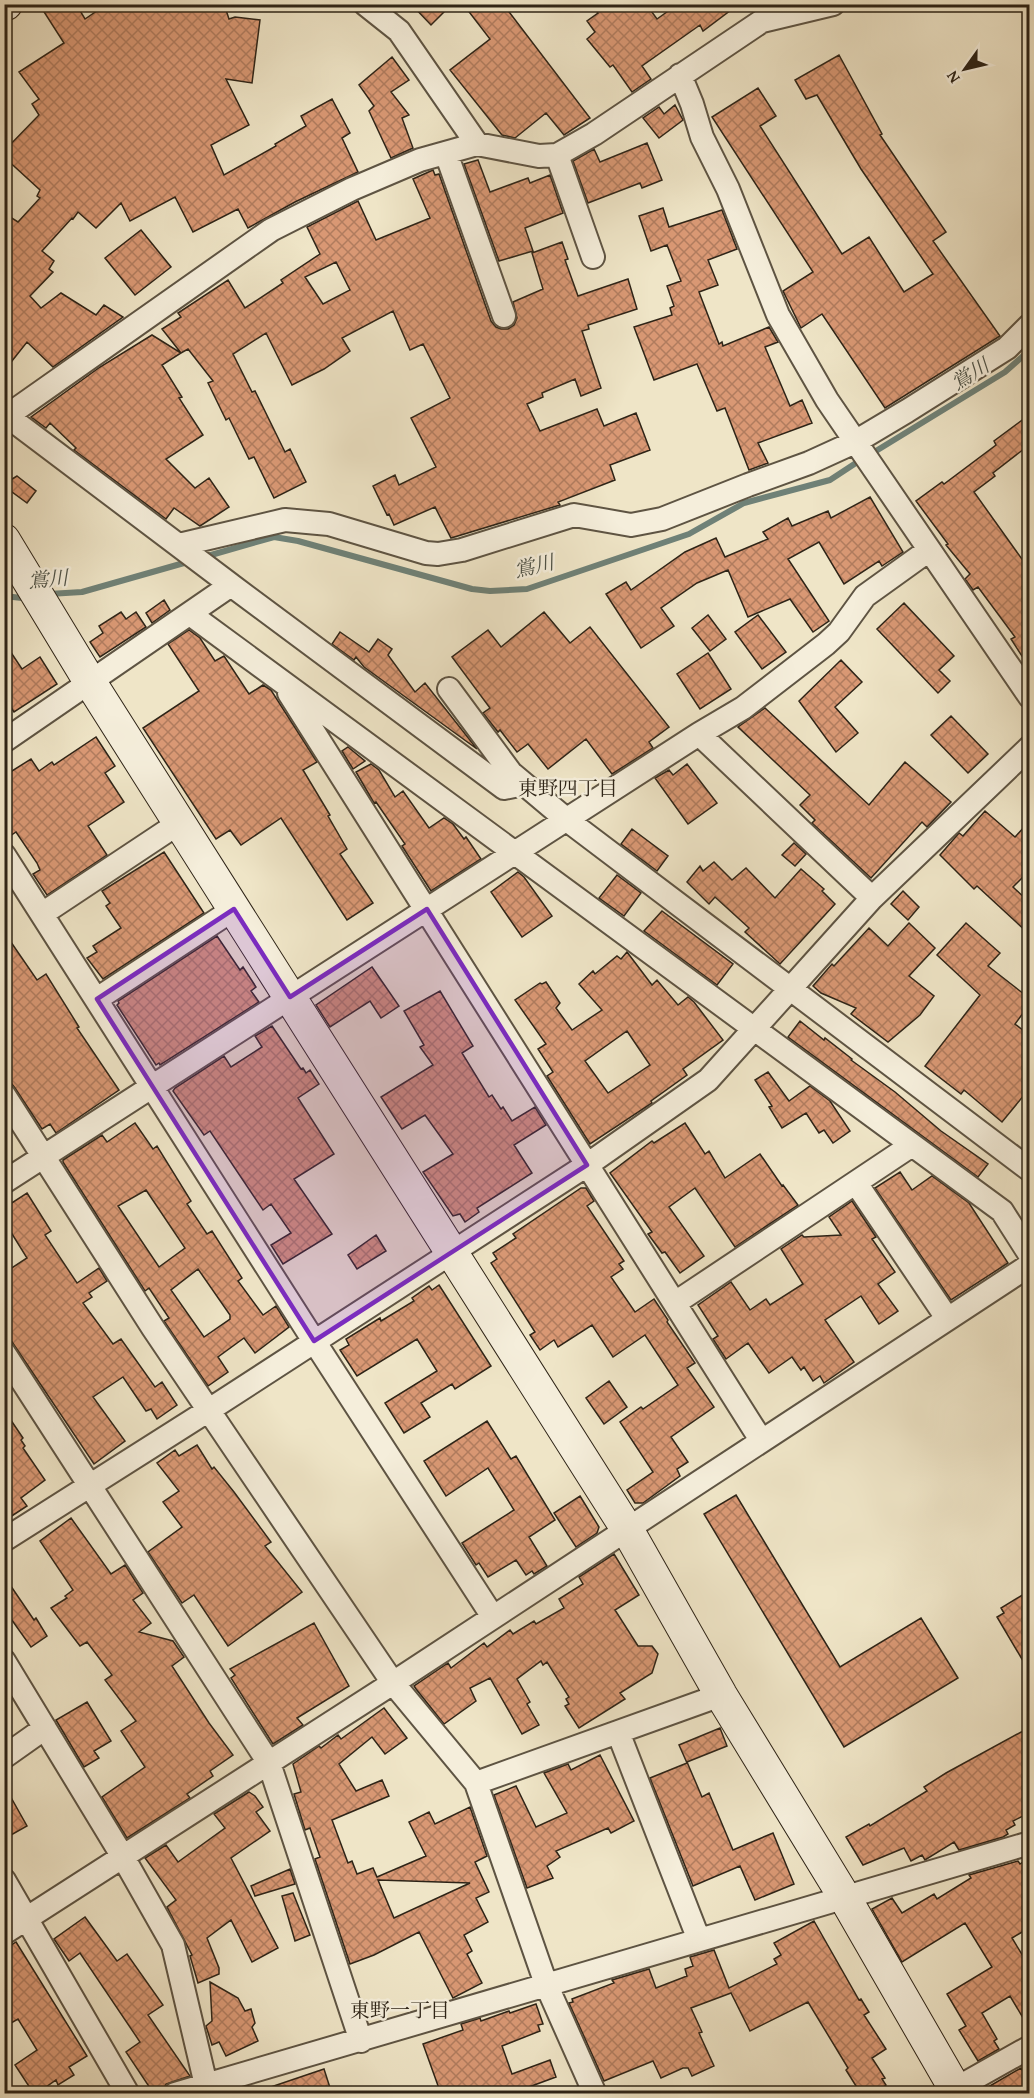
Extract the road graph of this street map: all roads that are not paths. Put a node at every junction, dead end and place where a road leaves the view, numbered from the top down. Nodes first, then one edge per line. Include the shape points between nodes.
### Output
1 (365, 4) edge
2 (833, 4) edge
3 (757, 13) edge
4 (680, 75) junction
5 (477, 144) junction
6 (446, 153) junction
7 (557, 155) junction
8 (593, 257) dead end
9 (504, 316) dead end
10 (1029, 325) edge
11 (6, 417) edge
12 (857, 444) junction
13 (4, 540) edge
14 (179, 545) junction
15 (929, 550) junction
16 (231, 585) junction
17 (190, 614) junction
18 (281, 680) junction
19 (90, 682) junction
20 (449, 689) dead end
21 (1029, 697) edge
22 (699, 734) junction
23 (4, 741) edge
24 (1029, 747) edge
25 (524, 783) junction
26 (567, 820) junction
27 (179, 823) junction
28 (515, 853) junction
29 (4, 855) edge
30 (872, 898) junction
31 (234, 909) junction
32 (427, 909) junction
33 (42, 914) junction
34 (790, 988) junction
35 (290, 997) junction
36 (97, 999) junction
37 (754, 1028) junction
38 (152, 1086) junction
39 (4, 1095) edge
40 (912, 1145) junction
41 (45, 1156) junction
42 (587, 1165) junction
43 (1029, 1170) edge
44 (4, 1182) edge
45 (856, 1182) junction
46 (450, 1253) junction
47 (1029, 1255) edge
48 (1029, 1265) edge
49 (675, 1303) junction
50 (947, 1318) junction
51 (314, 1341) junction
52 (4, 1353) edge
53 (209, 1410) junction
54 (761, 1440) junction
55 (89, 1485) junction
56 (627, 1529) junction
57 (4, 1540) edge
58 (493, 1617) junction
59 (4, 1661) edge
60 (393, 1683) junction
61 (721, 1695) junction
62 (45, 1728) junction
63 (618, 1732) junction
64 (4, 1757) edge
65 (269, 1763) junction
66 (476, 1783) junction
67 (1029, 1843) edge
68 (123, 1857) junction
69 (4, 1880) edge
70 (844, 1898) junction
71 (27, 1918) junction
72 (4, 1933) edge
73 (699, 1940) junction
74 (546, 1984) junction
75 (361, 2040) junction
76 (1029, 2047) edge
77 (206, 2085) junction
78 (957, 2091) edge
79 (128, 2094) edge
80 (175, 2094) edge
81 (595, 2094) edge

1 - 5 street via 399,31
2 - 3 street
3 - 4 street
4 - 7 street
4 - 12 street via 702,137 728,189 778,315
5 - 6 street
5 - 7 street via 539,156
6 - 9 street
6 - 11 street via 420,159 271,230
7 - 8 street
10 - 12 street via 1007,348
11 - 14 street
12 - 14 street via 662,519 631,525 574,515 438,554 329,525 285,520
12 - 15 street
13 - 19 street
14 - 16 street
15 - 21 street
15 - 22 street via 865,596 826,644 743,708
16 - 17 street
16 - 25 street via 504,788
17 - 18 street
17 - 19 street
18 - 28 street
18 - 32 street
19 - 23 street
19 - 27 street
20 - 25 street via 511,772
22 - 26 street
22 - 30 street
24 - 30 street
25 - 26 street
26 - 28 street
26 - 34 street
27 - 31 street
27 - 33 street
28 - 32 street
28 - 37 street
29 - 33 street
30 - 34 street
31 - 35 street
31 - 36 street
32 - 35 street
32 - 42 street
33 - 36 street
34 - 37 street
34 - 43 street
35 - 38 street
35 - 46 street
36 - 38 street
37 - 40 street
37 - 42 street via 708,1080
38 - 41 street
38 - 51 street
39 - 41 street
40 - 45 street
40 - 47 street via 1002,1211
41 - 44 street
41 - 53 street
42 - 46 street
42 - 49 street
45 - 49 street
45 - 50 street
46 - 51 street
46 - 56 street
48 - 50 street
49 - 54 street
50 - 54 street
51 - 53 street
51 - 58 street
52 - 55 street
53 - 55 street
53 - 60 street
54 - 56 street
55 - 57 street
55 - 65 street
56 - 58 street
56 - 61 street
58 - 60 street
59 - 62 street
60 - 65 street
60 - 66 street
61 - 63 street
61 - 70 street
62 - 64 street
62 - 68 street
63 - 66 street
63 - 73 street
65 - 68 street
65 - 75 street
66 - 74 street
67 - 70 street
68 - 71 street
68 - 77 street via 173,1946
69 - 71 street
70 - 73 street
70 - 78 street
71 - 72 street
71 - 79 street
73 - 74 street
74 - 75 street
74 - 81 street
75 - 77 street
76 - 78 street
77 - 80 street

